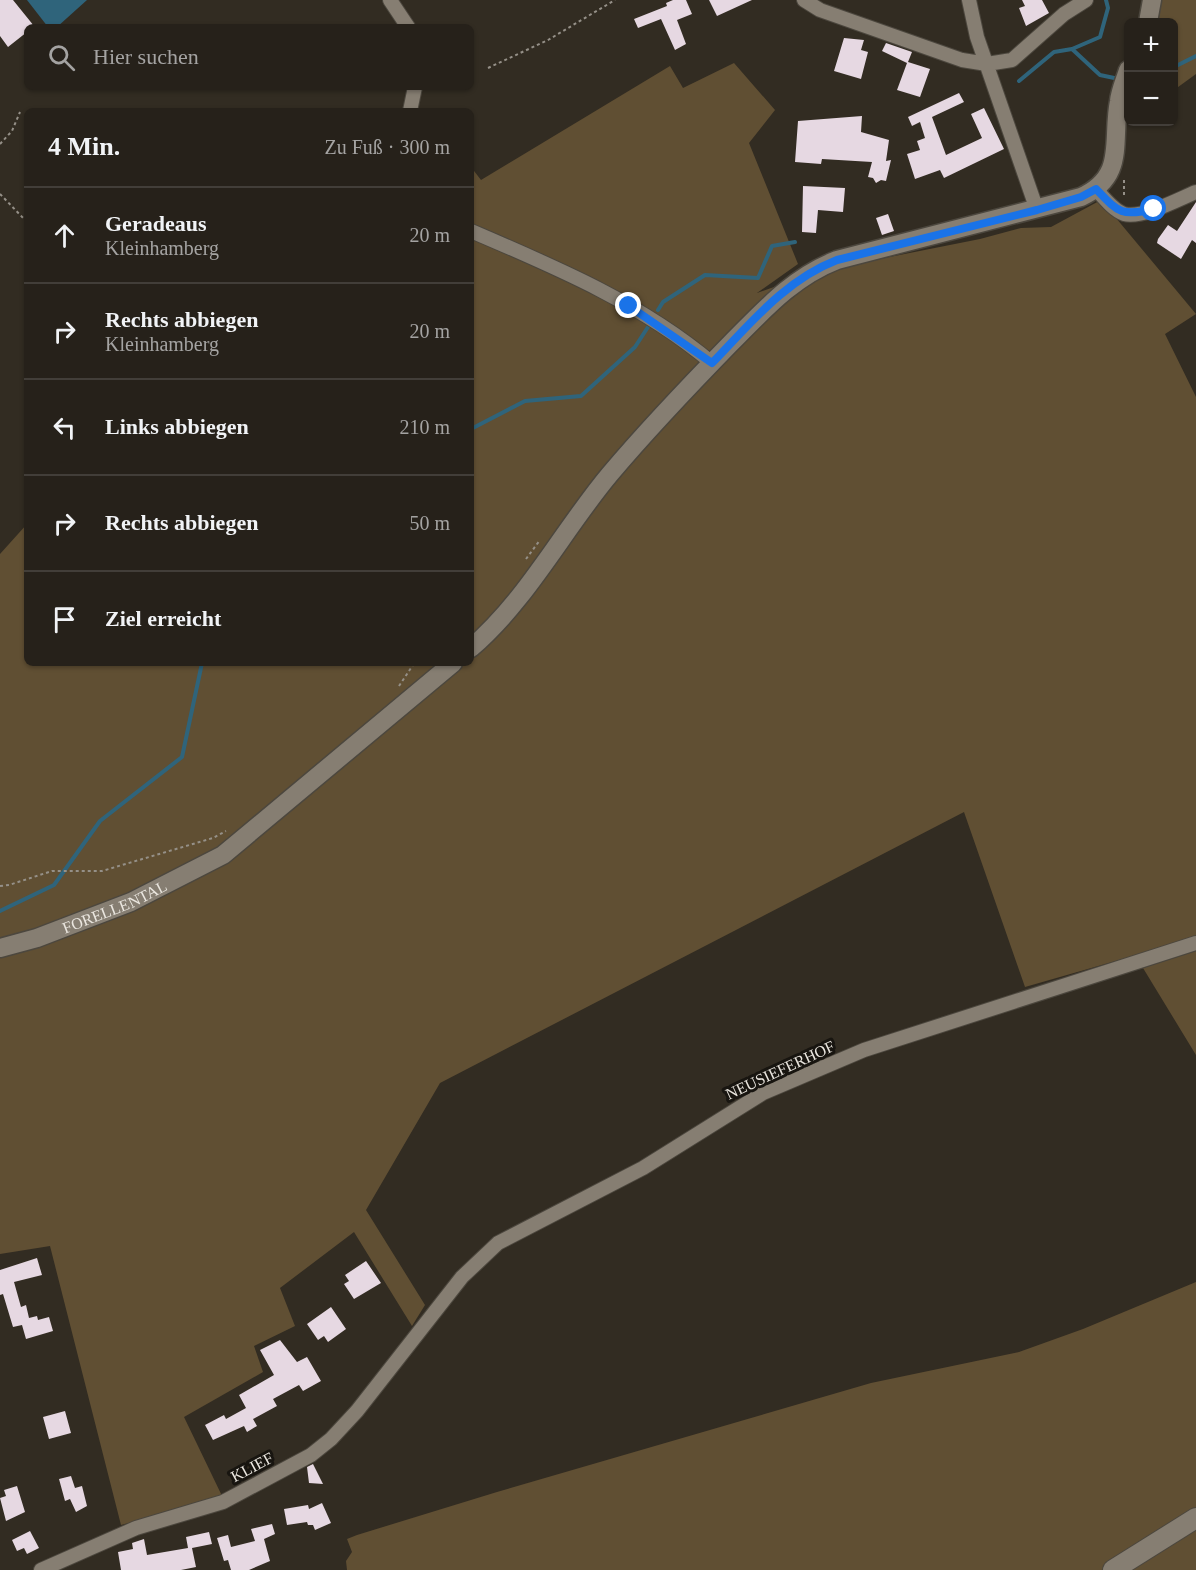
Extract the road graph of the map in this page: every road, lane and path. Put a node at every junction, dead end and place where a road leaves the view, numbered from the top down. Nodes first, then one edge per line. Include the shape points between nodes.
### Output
1 (390, 0) edge
2 (615, 0) edge
3 (804, 0) edge
4 (969, 0) edge
5 (1086, 0) edge
6 (1152, 0) edge
7 (1149, 18) edge
8 (406, 24) edge
9 (987, 64) junction
10 (488, 68) dead end
11 (1127, 72) edge
12 (414, 90) edge
13 (411, 108) edge
14 (20, 112) dead end
15 (0, 144) edge
16 (1124, 178) dead end
17 (1096, 189) junction
18 (1196, 192) edge
19 (0, 194) edge
20 (1037, 210) junction
21 (1124, 214) junction
22 (24, 219) edge
23 (474, 232) edge
24 (712, 363) junction
25 (474, 645) edge
26 (449, 666) edge
27 (234, 827) dead end
28 (0, 886) edge
29 (1196, 944) edge
30 (0, 948) edge
31 (428, 1319) joint
32 (1196, 1518) edge
33 (41, 1570) edge
34 (1113, 1570) edge

1 - 8 street
2 - 10 path via 548,40
3 - 9 street via 820,10 962,60
4 - 9 street
5 - 9 street via 1012,60
6 - 7 street
9 - 20 street
11 - 17 street via 1118,102 1115,160 1108,177
12 - 13 street
14 - 15 path
16 - 21 path
17 - 20 street
17 - 21 street
18 - 21 street via 1154,209
19 - 22 path
20 - 24 street via 873,250 815,269 783,290
23 - 24 street via 584,280
24 - 25 street via 610,474 496,626
26 - 30 street, FORELLENTAL via 223,855 131,902
27 - 28 path via 213,838 102,871 52,871
29 - 31 street, NEUSIEFERHOF via 864,1050 763,1093 643,1168 498,1243 462,1277
31 - 33 street, KLIEF via 357,1411 311,1455 223,1502 136,1528
32 - 34 main road

